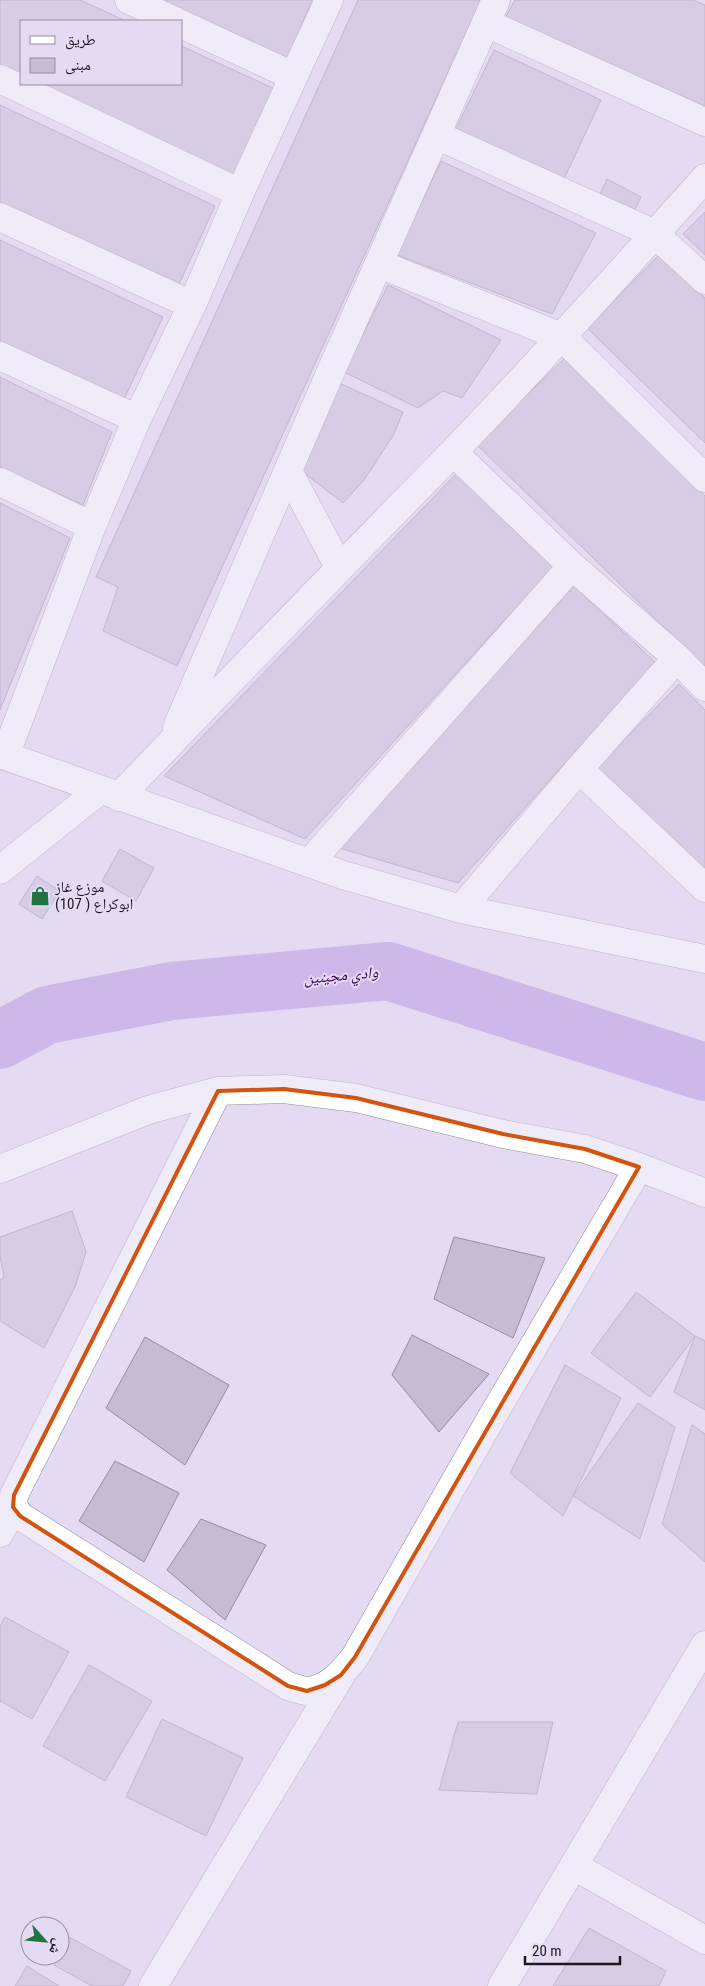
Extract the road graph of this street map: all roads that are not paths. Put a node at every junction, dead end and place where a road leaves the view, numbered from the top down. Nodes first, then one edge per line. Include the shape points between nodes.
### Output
1 (129, 0) edge
2 (329, 0) edge
3 (491, 11) edge
4 (173, 20) edge
5 (182, 24) edge
6 (293, 76) junction
7 (0, 79) edge
8 (705, 122) edge
9 (436, 135) junction
10 (705, 178) edge
11 (240, 193) junction
12 (0, 217) edge
13 (655, 234) junction
14 (379, 264) junction
15 (705, 280) edge
16 (192, 305) junction
17 (562, 337) junction
18 (0, 356) edge
19 (137, 419) junction
20 (453, 452) junction
21 (288, 471) junction
22 (705, 478) edge
23 (0, 482) edge
24 (92, 526) junction
25 (572, 566) junction
26 (339, 567) junction
27 (677, 658) junction
28 (705, 687) edge
29 (170, 743) junction
30 (2, 755) edge
31 (579, 769) junction
32 (110, 793) junction
33 (310, 862) junction
34 (0, 870) edge
35 (705, 888) edge
36 (461, 909) junction
37 (705, 959) edge
38 (218, 1091) junction
39 (639, 1167) junction
40 (0, 1169) edge
41 (705, 1193) edge
42 (13, 1507) junction
43 (0, 1533) edge
44 (705, 1645) edge
45 (341, 1675) junction
46 (574, 1866) junction
47 (705, 1940) edge
48 (152, 1986) edge
49 (502, 1986) edge

1 - 4 street
2 - 6 street
3 - 8 street
3 - 9 street
5 - 6 street
6 - 11 street
7 - 11 street
9 - 13 street
9 - 14 street
10 - 13 street
11 - 16 street
12 - 16 street
13 - 15 street
13 - 17 street
14 - 17 street
14 - 21 street
16 - 19 street
17 - 20 street
17 - 22 street
18 - 19 street
19 - 24 street
20 - 25 street
20 - 26 street
21 - 26 street
21 - 29 street
23 - 24 street
24 - 30 street
25 - 27 street
25 - 33 street
26 - 29 street
27 - 28 street
27 - 31 street
29 - 32 street
30 - 32 street
31 - 35 street
31 - 36 street
32 - 33 street
32 - 34 street
33 - 36 street via 343,875
36 - 37 street
38 - 39 street via 284,1089 356,1098 502,1134 585,1149
38 - 40 street via 148,1110
38 - 42 street via 14,1496
39 - 41 street
39 - 45 street via 355,1657
42 - 43 street
42 - 45 street via 20,1516 288,1686 307,1691
44 - 46 street
45 - 48 street
46 - 47 street
46 - 49 street

